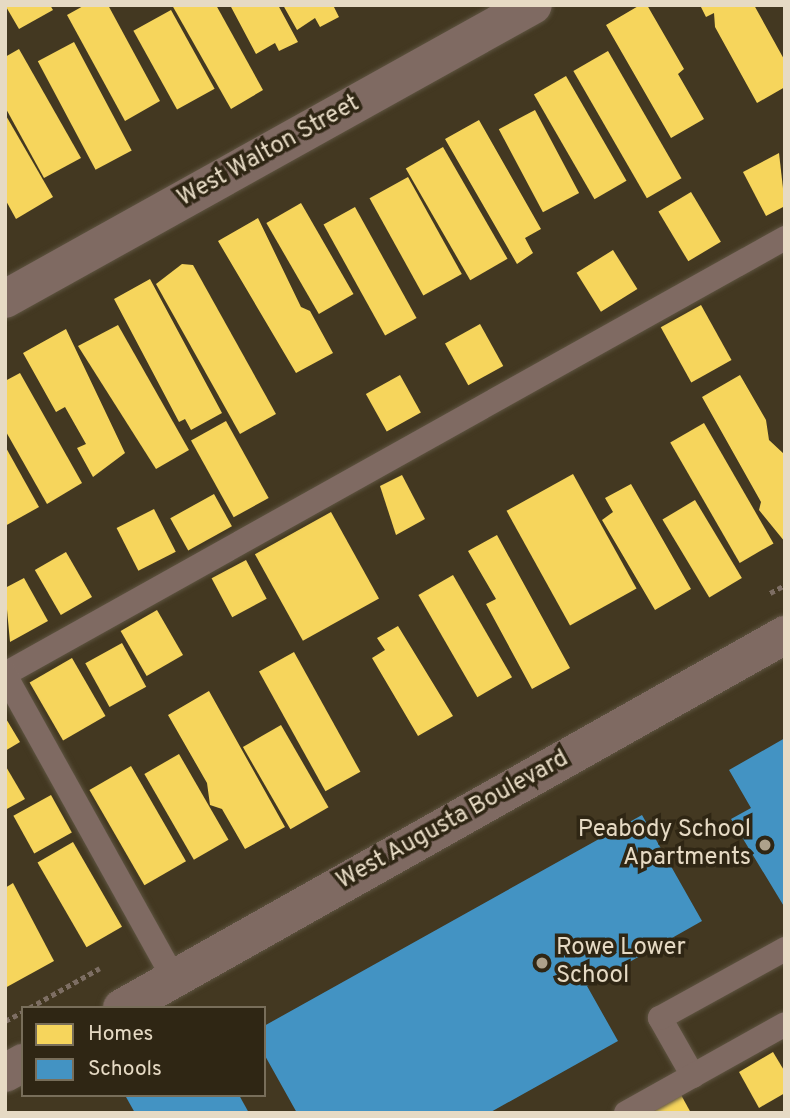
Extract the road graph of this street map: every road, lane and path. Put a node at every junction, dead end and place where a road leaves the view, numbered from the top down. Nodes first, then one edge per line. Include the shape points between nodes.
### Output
1 (533, 5) edge
2 (785, 238) edge
3 (5, 299) edge
4 (785, 635) edge
5 (5, 674) edge
6 (785, 949) edge
7 (174, 979) junction
8 (126, 1006) edge
9 (21, 1013) edge
10 (5, 1021) edge
11 (785, 1024) edge
12 (21, 1064) edge
13 (5, 1073) edge
14 (693, 1076) junction
15 (626, 1113) edge

1 - 3 street, West Walton Street
2 - 5 lane
4 - 7 street, West Augusta Boulevard
5 - 7 lane
6 - 14 lane via 660,1018
7 - 8 street, West Augusta Boulevard
9 - 10 path
11 - 14 lane
12 - 13 street
14 - 15 lane

